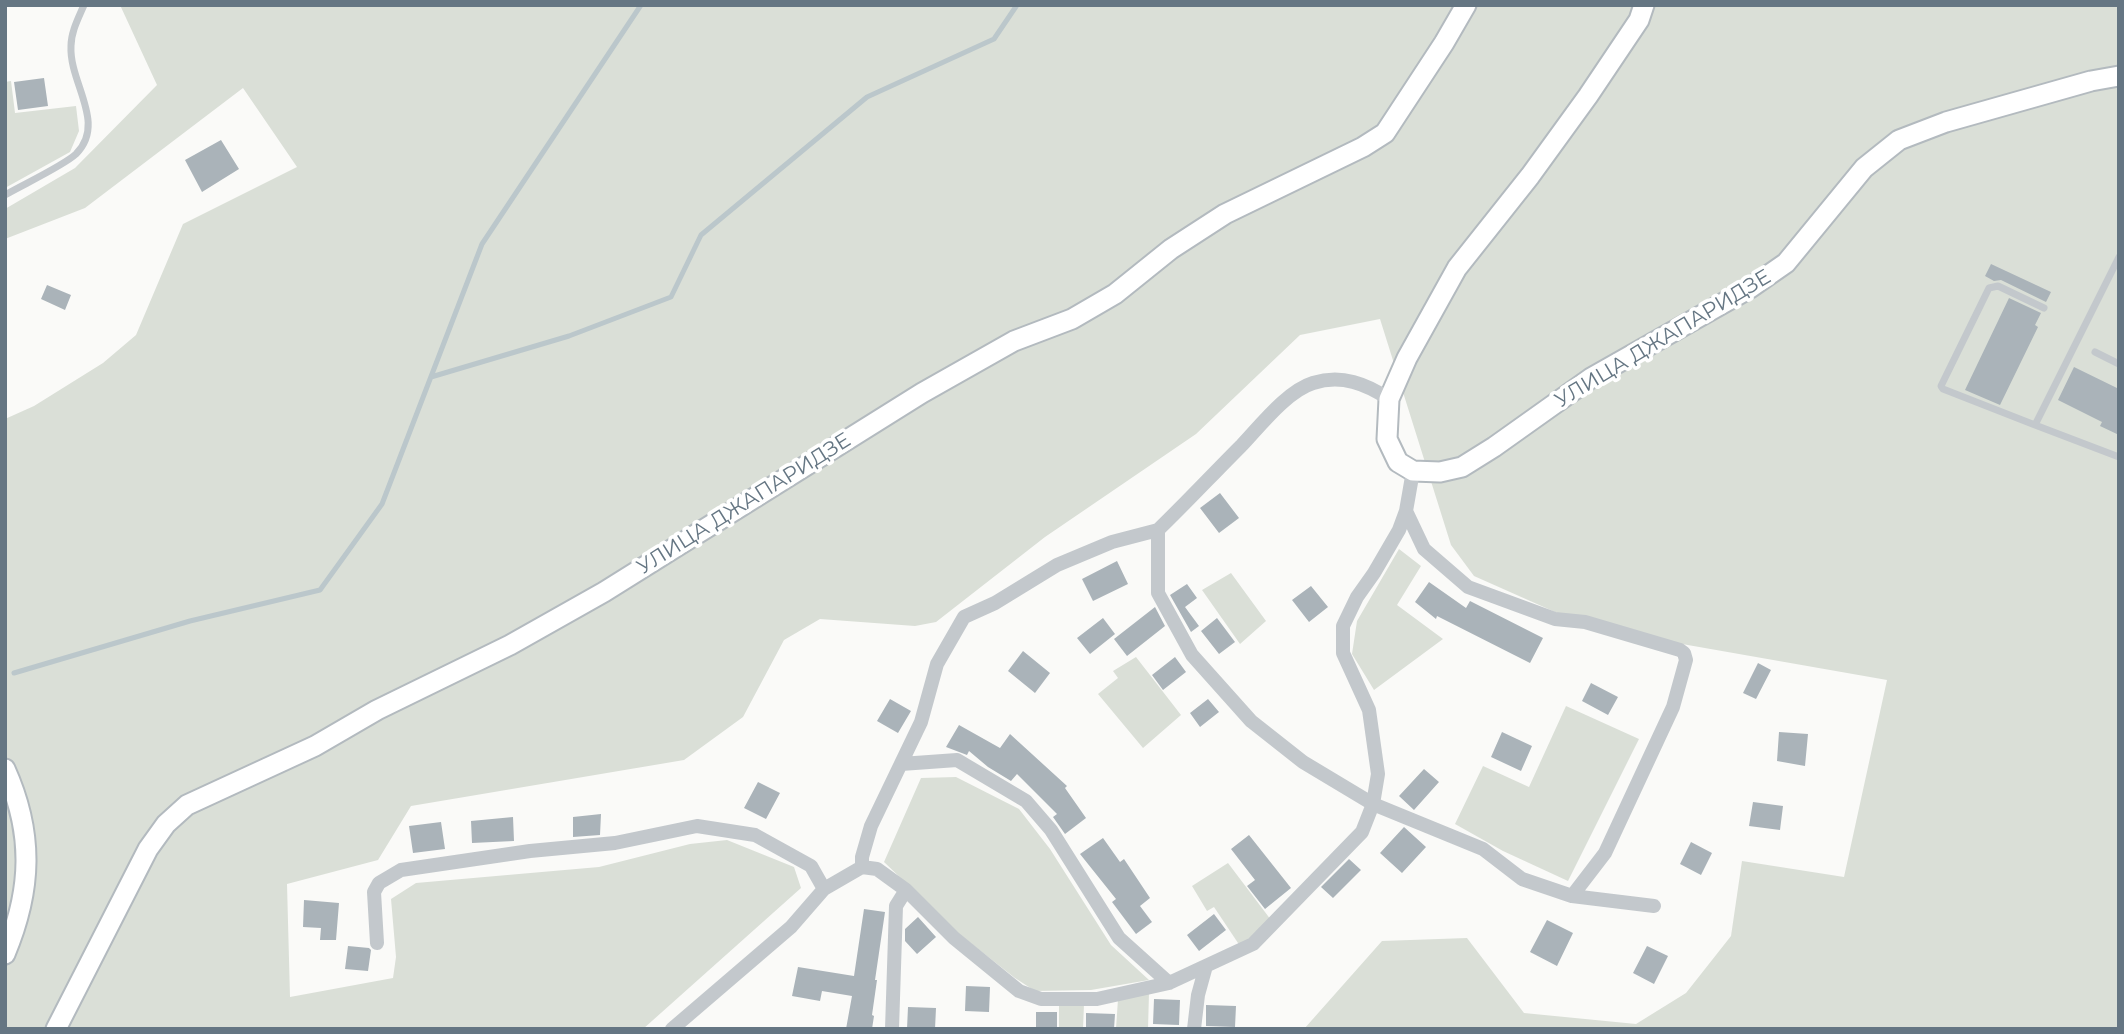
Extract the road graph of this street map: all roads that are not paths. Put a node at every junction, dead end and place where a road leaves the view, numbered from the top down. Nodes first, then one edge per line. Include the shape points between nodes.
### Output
1 (84, 5) edge
2 (1466, 5) edge
3 (1644, 5) edge
4 (2118, 75) edge
5 (5, 195) edge
6 (2119, 257) edge
7 (2044, 308) dead end
8 (2095, 352) dead end
9 (2119, 364) edge
10 (1389, 399) junction
11 (2035, 425) junction
12 (2119, 457) edge
13 (1413, 471) junction
14 (1406, 511) junction
15 (1158, 530) junction
16 (901, 764) junction
17 (5, 769) edge
18 (1373, 804) junction
19 (862, 867) junction
20 (824, 889) junction
21 (906, 890) junction
22 (1572, 896) junction
23 (1654, 906) dead end
24 (377, 943) dead end
25 (5, 954) edge
26 (1206, 965) junction
27 (1169, 983) junction
28 (56, 1029) edge
29 (672, 1029) edge
30 (892, 1029) edge
31 (1194, 1029) edge

1 - 5 lane via 71,48 73,71 90,123 85,141 75,155
2 - 28 street, УЛИЦА ДЖАПАРИДЗЕ via 1385,133 1363,147 1224,214 1115,294 1072,319 1014,341 922,393 592,599 510,645 377,709 315,746 187,805 148,849
3 - 10 street via 1639,20 1588,96 1457,268
4 - 13 street, УЛИЦА ДЖАПАРИДЗЕ via 1946,122 1899,140 1864,167 1786,263 1750,288 1591,378 1462,467
6 - 11 lane
7 - 11 lane via 1998,286 1989,288 1941,386
8 - 9 lane
10 - 13 street via 1387,439 1398,462
10 - 15 street via 1352,380 1312,383 1283,402
11 - 12 lane
13 - 14 street
14 - 18 street via 1343,625 1343,653 1369,710 1378,774
14 - 22 street via 1424,549 1468,587 1555,619 1585,622 1684,653 1673,707 1605,853
15 - 16 street via 1112,542 1057,565 964,617 937,664 921,722
15 - 18 street via 1158,593 1192,654 1251,721 1303,762
16 - 19 street via 871,826
16 - 27 street via 957,760 1026,801 1051,830 1119,939
17 - 25 street via 17,796 26,888
18 - 22 street via 1483,849 1522,879
18 - 26 street via 1362,832 1253,944
19 - 20 street
19 - 21 street via 877,869
20 - 24 street via 811,866 755,835 697,826 615,843 530,850 401,870 379,883 374,892
20 - 29 street via 791,927
21 - 27 street via 954,938 1019,991 1041,999 1097,999
21 - 30 street via 896,906
22 - 23 street
26 - 27 street
26 - 31 street

